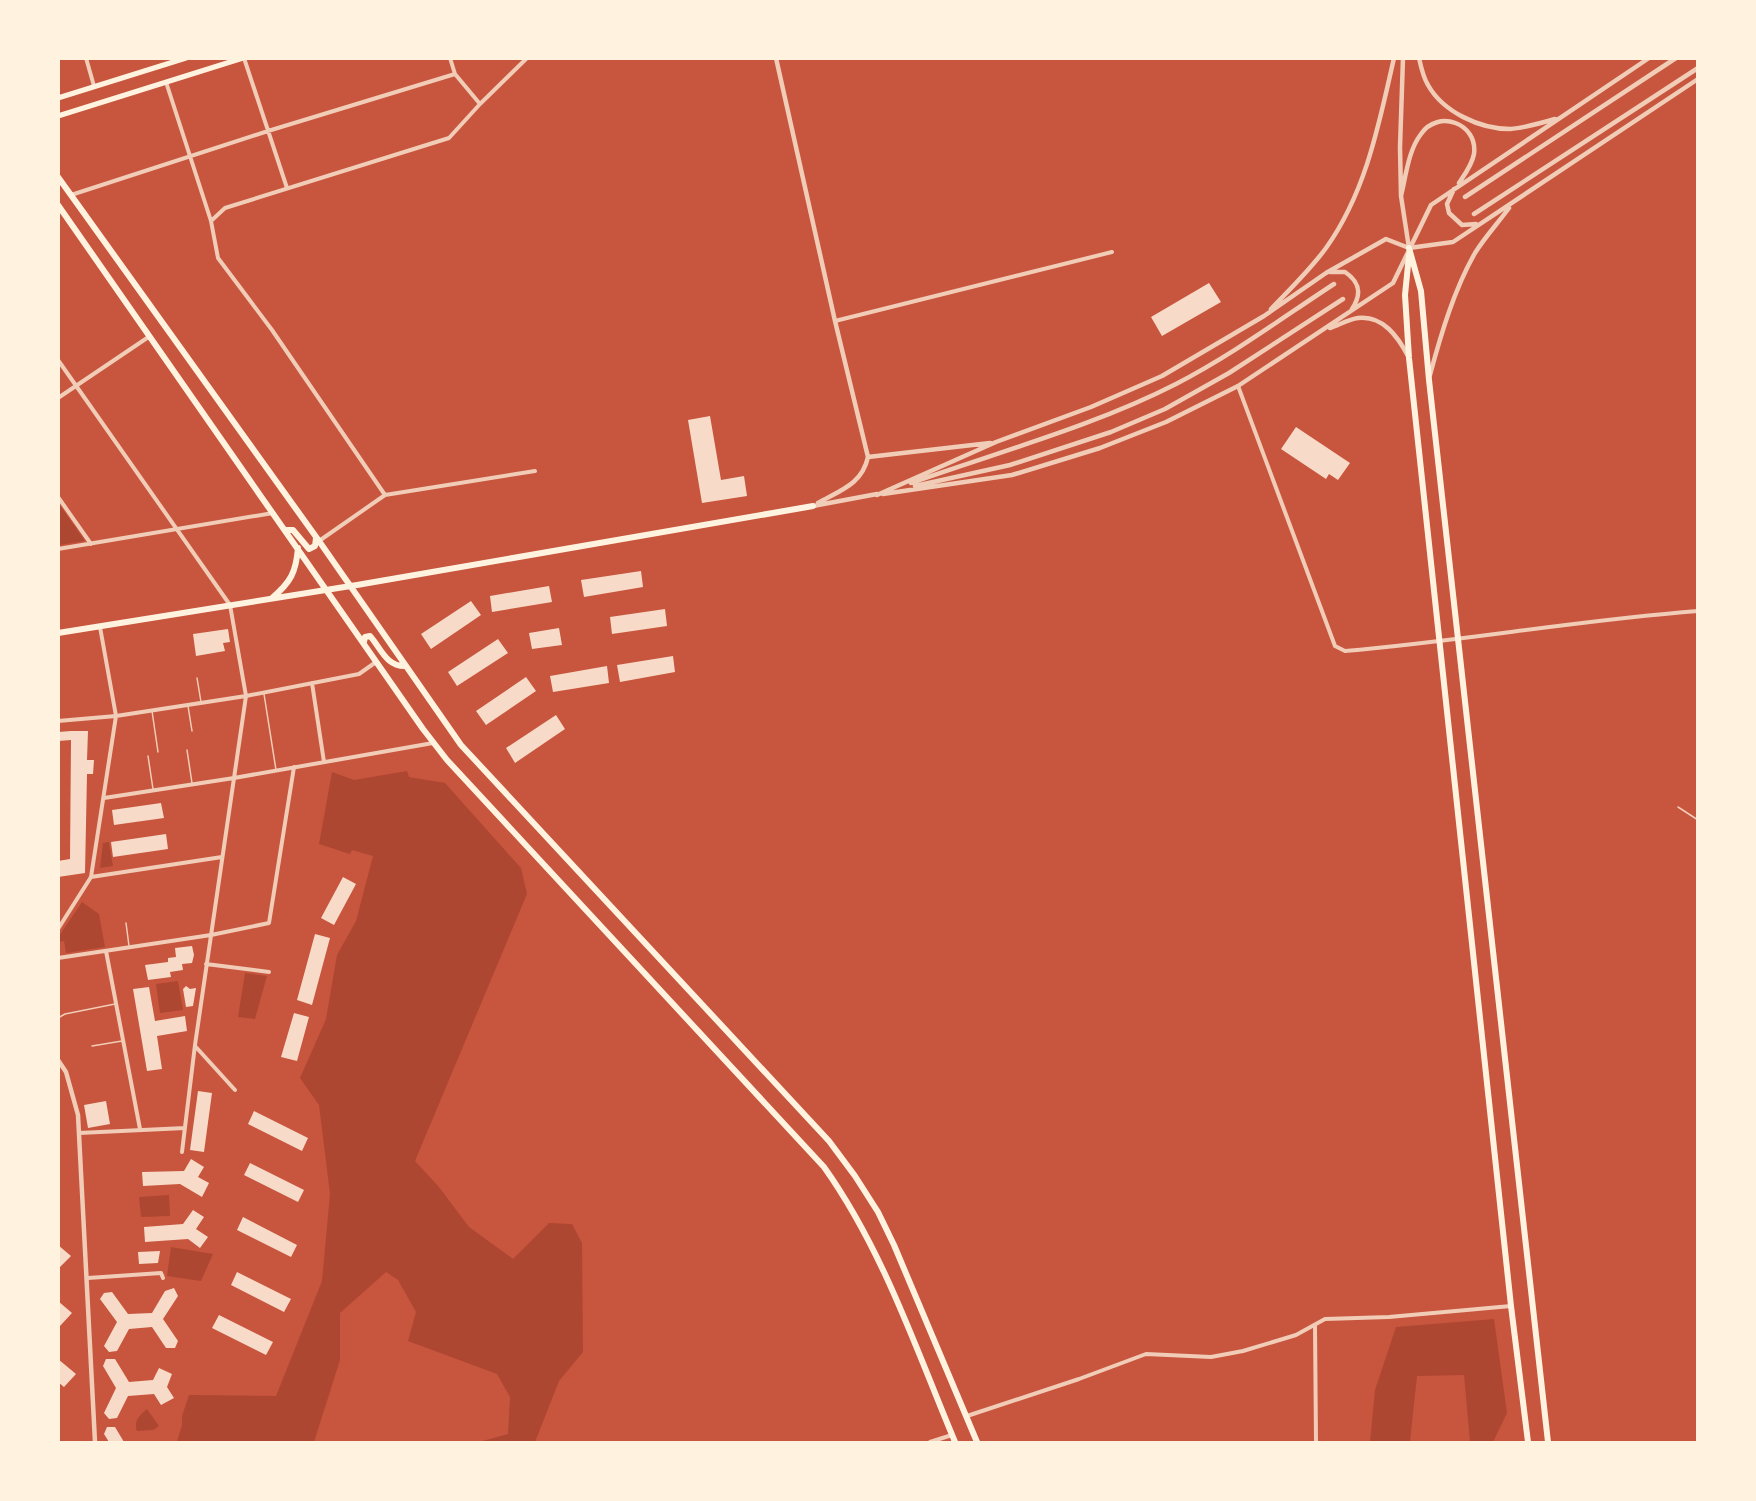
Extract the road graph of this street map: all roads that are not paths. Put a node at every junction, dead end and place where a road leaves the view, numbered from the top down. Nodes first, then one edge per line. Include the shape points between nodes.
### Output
1 (86, 58) edge
2 (186, 58) edge
3 (243, 58) edge
4 (450, 58) edge
5 (527, 58) edge
6 (776, 58) edge
7 (1394, 58) edge
8 (1403, 58) edge
9 (1419, 58) edge
10 (1649, 58) edge
11 (1676, 58) edge
12 (1698, 68) edge
13 (454, 74) junction
14 (1698, 79) edge
15 (166, 82) junction
16 (95, 87) junction
17 (58, 98) edge
18 (480, 104) junction
19 (58, 116) edge
20 (1561, 117) junction
21 (268, 131) junction
22 (190, 156) junction
23 (58, 177) edge
24 (1456, 187) junction
25 (287, 188) junction
26 (71, 195) junction
27 (1401, 196) junction
28 (1465, 197) dead end
29 (1513, 203) junction
30 (59, 206) edge
31 (1474, 213) dead end
32 (211, 222) junction
33 (1482, 223) junction
34 (1409, 248) junction
35 (1112, 252) dead end
36 (1326, 273) junction
37 (1334, 284) dead end
38 (1342, 299) dead end
39 (1350, 311) junction
40 (1264, 316) junction
41 (835, 321) junction
42 (1322, 331) junction
43 (150, 336) junction
44 (1409, 358) junction
45 (58, 360) edge
46 (1429, 380) junction
47 (76, 385) junction
48 (1238, 386) junction
49 (58, 398) edge
50 (996, 442) junction
51 (868, 457) junction
52 (535, 471) dead end
53 (385, 495) junction
54 (877, 495) junction
55 (58, 497) edge
56 (813, 506) junction
57 (274, 513) junction
58 (177, 529) junction
59 (286, 530) junction
60 (317, 539) junction
61 (91, 544) junction
62 (298, 547) junction
63 (58, 549) edge
64 (350, 586) junction
65 (327, 590) junction
66 (271, 598) junction
67 (230, 605) junction
68 (1698, 611) edge
69 (100, 627) junction
70 (58, 633) edge
71 (363, 642) junction
72 (377, 662) junction
73 (406, 666) junction
74 (198, 678) dead end
75 (312, 683) junction
76 (264, 692) junction
77 (246, 696) junction
78 (201, 703) junction
79 (188, 705) junction
80 (152, 710) junction
81 (116, 716) junction
82 (58, 721) edge
83 (192, 730) dead end
84 (434, 743) junction
85 (187, 750) dead end
86 (158, 752) dead end
87 (148, 756) dead end
88 (324, 762) junction
89 (294, 767) junction
90 (277, 770) junction
91 (234, 778) junction
92 (192, 784) junction
93 (154, 790) junction
94 (104, 798) junction
95 (1678, 807) dead end
96 (1698, 820) edge
97 (222, 857) junction
98 (91, 877) junction
99 (126, 923) dead end
100 (58, 929) edge
101 (211, 935) junction
102 (130, 947) junction
103 (106, 951) junction
104 (58, 958) edge
105 (207, 964) junction
106 (268, 972) dead end
107 (116, 1004) junction
108 (58, 1018) edge
109 (123, 1041) junction
110 (195, 1045) junction
111 (92, 1046) dead end
112 (58, 1060) edge
113 (235, 1090) dead end
114 (185, 1128) junction
115 (140, 1129) junction
116 (79, 1133) junction
117 (182, 1152) dead end
118 (88, 1278) junction
119 (164, 1278) dead end
120 (1511, 1306) junction
121 (1315, 1325) junction
122 (966, 1416) junction
123 (952, 1435) junction
124 (96, 1443) edge
125 (930, 1443) edge
126 (955, 1443) edge
127 (977, 1443) edge
128 (1316, 1443) edge
129 (1528, 1443) edge
130 (1548, 1443) edge

1 - 16 street
2 - 16 main road
3 - 15 main road
3 - 21 street
4 - 13 street
5 - 18 street
6 - 41 street
7 - 40 street via 1371,154 1343,221 1307,271
8 - 27 street
9 - 20 street via 1428,84 1438,98 1472,121 1511,129
10 - 20 street
11 - 28 street
12 - 31 street
13 - 18 street
13 - 21 street
14 - 29 street
15 - 19 main road
15 - 22 street
16 - 17 main road
18 - 25 street via 449,138
20 - 24 street
21 - 22 street
21 - 25 street
22 - 26 street
22 - 32 street
23 - 26 main road
24 - 27 street via 1472,161 1473,143 1463,126 1444,120 1428,126 1418,138
24 - 33 street via 1449,196 1449,213 1462,225
24 - 34 street via 1431,205
25 - 32 street via 225,208
26 - 60 main road
27 - 34 street
29 - 33 street
29 - 46 street via 1476,252 1464,275
30 - 43 main road
32 - 53 street via 218,258
33 - 34 street via 1453,242
34 - 36 street via 1386,239
34 - 39 street via 1393,283
34 - 44 main road via 1405,295
34 - 46 main road via 1420,291
35 - 41 street
36 - 39 street via 1345,272 1358,283 1357,302
36 - 40 street
37 - 54 street via 1226,356 1125,408
38 - 54 street via 1229,373 1165,409 1112,432 1010,465
39 - 42 street
40 - 50 street via 1162,376
41 - 51 street
42 - 44 street via 1358,318 1369,319 1388,327
42 - 48 street
43 - 47 street
43 - 57 main road
44 - 120 main road
45 - 47 street
46 - 130 main road
47 - 49 street
47 - 58 street
48 - 54 street via 1166,422 1100,448 1012,475
48 - 68 street via 1335,646 1345,651 1635,615
50 - 51 street
50 - 54 street
51 - 56 street via 860,478
52 - 53 street
53 - 60 street
54 - 56 street
55 - 61 street
56 - 64 main road
57 - 58 street
57 - 59 main road
58 - 61 street
58 - 67 street
59 - 60 main road via 293,530 309,549
59 - 62 main road
60 - 64 main road
61 - 63 street
62 - 65 main road
62 - 66 main road via 290,581
64 - 65 main road
64 - 73 main road
65 - 66 main road
65 - 71 main road
66 - 67 main road
67 - 69 main road
67 - 77 street
69 - 70 main road
69 - 81 street
71 - 72 main road
71 - 73 main road via 370,636 386,658
72 - 75 street via 359,675
72 - 84 main road
73 - 122 main road via 461,745 821,1133 855,1176 894,1245
74 - 78 lane
75 - 76 street
75 - 88 street
76 - 77 street
76 - 90 lane
77 - 78 street
77 - 91 street
78 - 79 street
79 - 80 street
79 - 83 lane
80 - 81 street
80 - 86 lane
81 - 82 street
81 - 94 street
84 - 88 street
84 - 123 main road via 824,1167 883,1268
85 - 92 lane
87 - 93 lane
88 - 89 street
89 - 90 street
89 - 101 street via 269,923
90 - 91 street
91 - 92 street
91 - 97 street
92 - 93 street
93 - 94 street
94 - 98 street
95 - 96 lane
97 - 98 street
97 - 101 street
98 - 100 street
99 - 102 lane
101 - 102 street
101 - 105 street
102 - 103 street
103 - 104 street
103 - 107 street
105 - 106 street
105 - 110 street
107 - 108 lane
107 - 109 street
109 - 111 lane
109 - 115 street
110 - 113 street
110 - 114 street
112 - 116 street via 73,1094
114 - 115 street
114 - 117 street
115 - 116 street
116 - 118 street
118 - 119 street via 161,1273
118 - 124 street
120 - 121 street via 1325,1319
120 - 129 main road
121 - 122 street via 1296,1335 1211,1357 1146,1354
121 - 128 street
122 - 127 main road
123 - 125 street
123 - 126 main road

